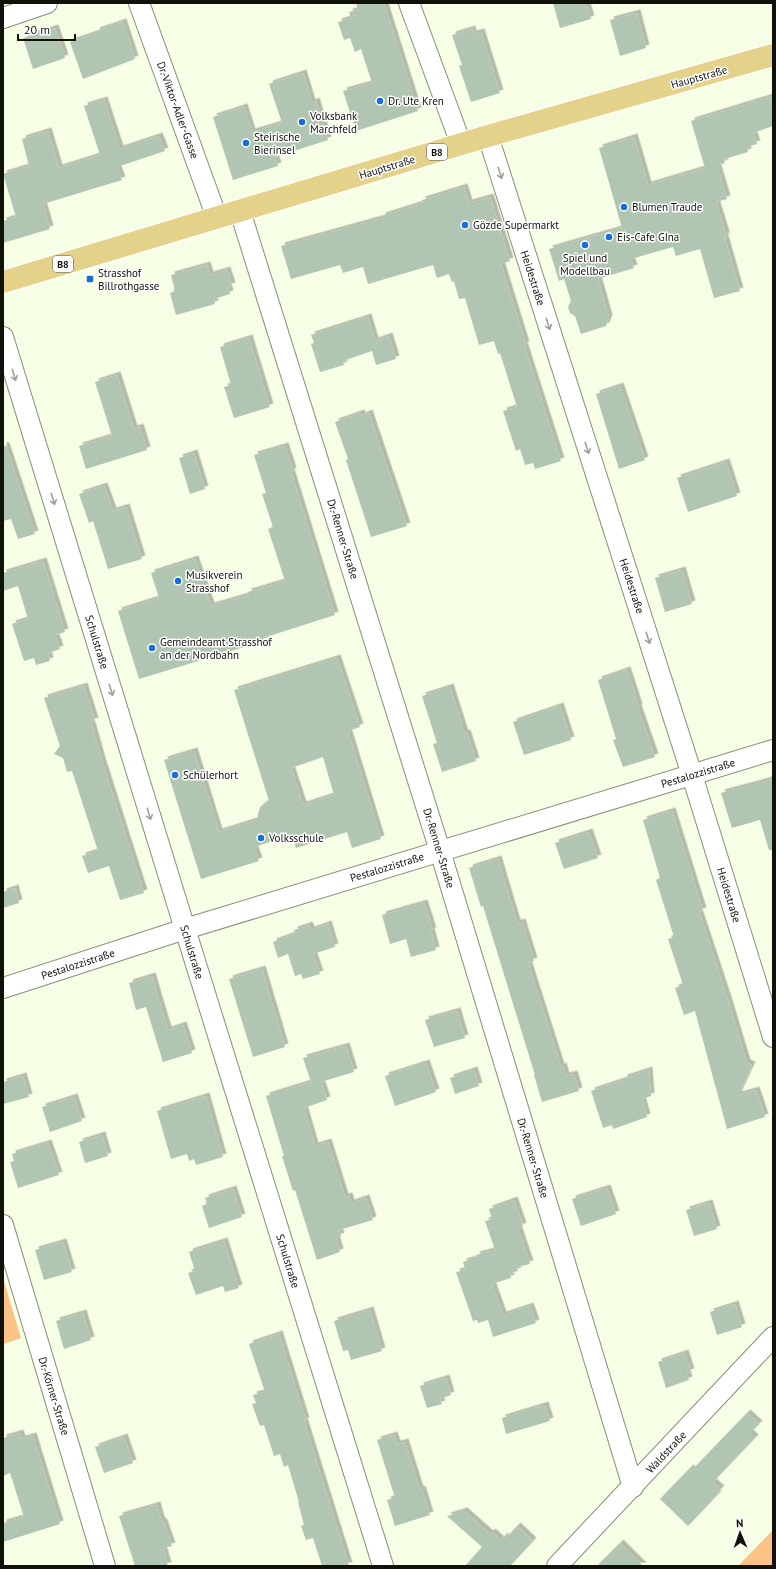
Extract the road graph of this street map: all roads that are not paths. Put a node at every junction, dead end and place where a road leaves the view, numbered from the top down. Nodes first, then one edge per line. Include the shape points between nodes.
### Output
1 (47, 3) edge
2 (139, 3) edge
3 (409, 3) edge
4 (3, 18) edge
5 (773, 56) edge
6 (488, 136) junction
7 (461, 144) junction
8 (240, 211) junction
9 (217, 218) junction
10 (3, 282) edge
11 (3, 337) edge
12 (773, 750) edge
13 (692, 775) junction
14 (440, 851) junction
15 (185, 929) junction
16 (3, 988) edge
17 (773, 1037) edge
18 (3, 1225) edge
19 (773, 1337) edge
20 (633, 1487) junction
21 (105, 1566) edge
22 (383, 1566) edge
23 (557, 1566) edge

1 - 4 street
2 - 9 street, Dr.-Viktor-Adler-Gasse
3 - 7 street
5 - 6 main road, Hauptstraße / B8
6 - 7 main road, Hauptstraße / B8
6 -> 13 street, Heidestraße
7 - 8 main road, Hauptstraße / B8
8 - 9 main road, Hauptstraße / B8
8 - 14 street, Dr.-Renner-Straße
9 - 10 main road, Hauptstraße / B8
11 -> 15 street, Schulstraße
12 - 13 street, Pestalozzistraße
13 - 14 street, Pestalozzistraße
13 - 17 street, Heidestraße
14 - 15 street, Pestalozzistraße
14 - 20 street, Dr.-Renner-Straße
15 - 16 street, Pestalozzistraße
15 - 22 street, Schulstraße
18 - 21 street, Dr.-Körner-Straße
19 - 20 street, Waldstraße
20 - 23 street, Waldstraße

